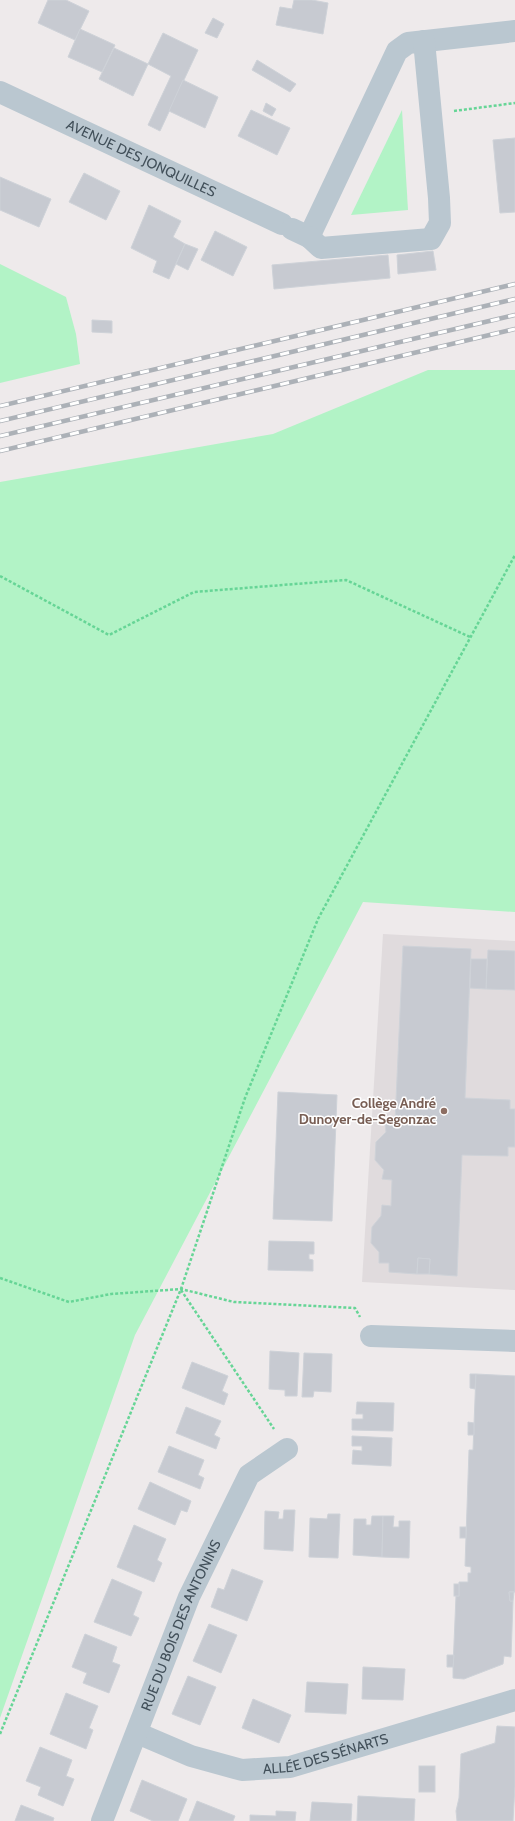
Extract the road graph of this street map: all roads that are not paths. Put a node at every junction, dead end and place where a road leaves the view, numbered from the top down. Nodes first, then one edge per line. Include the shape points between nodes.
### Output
1 (515, 31) edge
2 (424, 41) junction
3 (0, 92) edge
4 (294, 230) junction
5 (371, 1336) road end
6 (515, 1341) edge
7 (287, 1449) road end
8 (515, 1700) edge
9 (137, 1733) junction
10 (102, 1821) edge

1 - 2 street
2 - 4 street via 408,43 397,51
2 - 4 street, AVENUE DES JONQUILLES via 440,223 431,239 321,248
3 - 4 street, AVENUE DES JONQUILLES
5 - 6 street
7 - 9 street, RUE DU BOIS DES ANTONINS via 248,1475 189,1597
8 - 9 street, ALLÉE DES SÉNARTS via 290,1767 242,1770 191,1756
9 - 10 street, RUE DU BOIS DES ANTONINS

